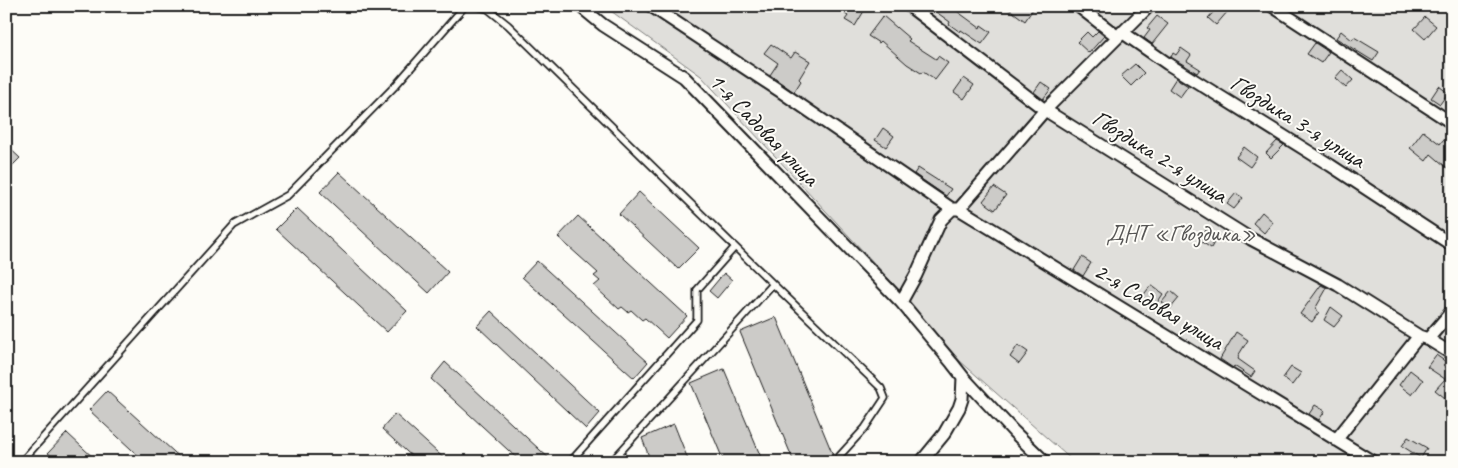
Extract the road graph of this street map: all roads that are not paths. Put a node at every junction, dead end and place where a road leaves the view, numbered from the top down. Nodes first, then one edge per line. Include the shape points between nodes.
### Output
1 (465, 6) edge
2 (476, 6) edge
3 (580, 6) edge
4 (651, 6) edge
5 (910, 6) edge
6 (1078, 6) edge
7 (1149, 6) edge
8 (1272, 6) edge
9 (1120, 35) junction
10 (1045, 110) junction
11 (1452, 123) edge
12 (955, 209) junction
13 (1452, 245) edge
14 (735, 247) junction
15 (773, 284) junction
16 (901, 302) junction
17 (1452, 311) edge
18 (1424, 338) junction
19 (1452, 354) edge
20 (963, 377) junction
21 (1336, 440) junction
22 (21, 462) edge
23 (570, 462) edge
24 (611, 462) edge
25 (834, 462) edge
26 (921, 462) edge
27 (1046, 462) edge
28 (1373, 462) edge

1 - 22 lane via 395,86 288,195 234,225
2 - 14 lane via 508,24
3 - 16 street, 1-я Садовая улица via 603,25 684,77
4 - 12 street, 2-я Садовая улица
5 - 10 street, Гвоздика 2-я улица
6 - 9 street, Гвоздика 3-я улица
7 - 9 street
8 - 11 street
9 - 10 street
9 - 13 street, Гвоздика 3-я улица via 1330,164
10 - 12 street
10 - 18 street, Гвоздика 2-я улица via 1251,238 1338,285
12 - 16 street via 941,220
12 - 21 street, 2-я Садовая улица
14 - 15 lane
14 - 23 lane via 697,290 697,320
15 - 24 lane
15 - 25 lane via 881,388 885,398
16 - 20 street, 1-я Садовая улица
17 - 18 street
18 - 19 street, Гвоздика 2-я улица
18 - 21 street
20 - 26 street via 959,408 941,438
20 - 27 street, 1-я Садовая улица
21 - 28 street, 2-я Садовая улица

